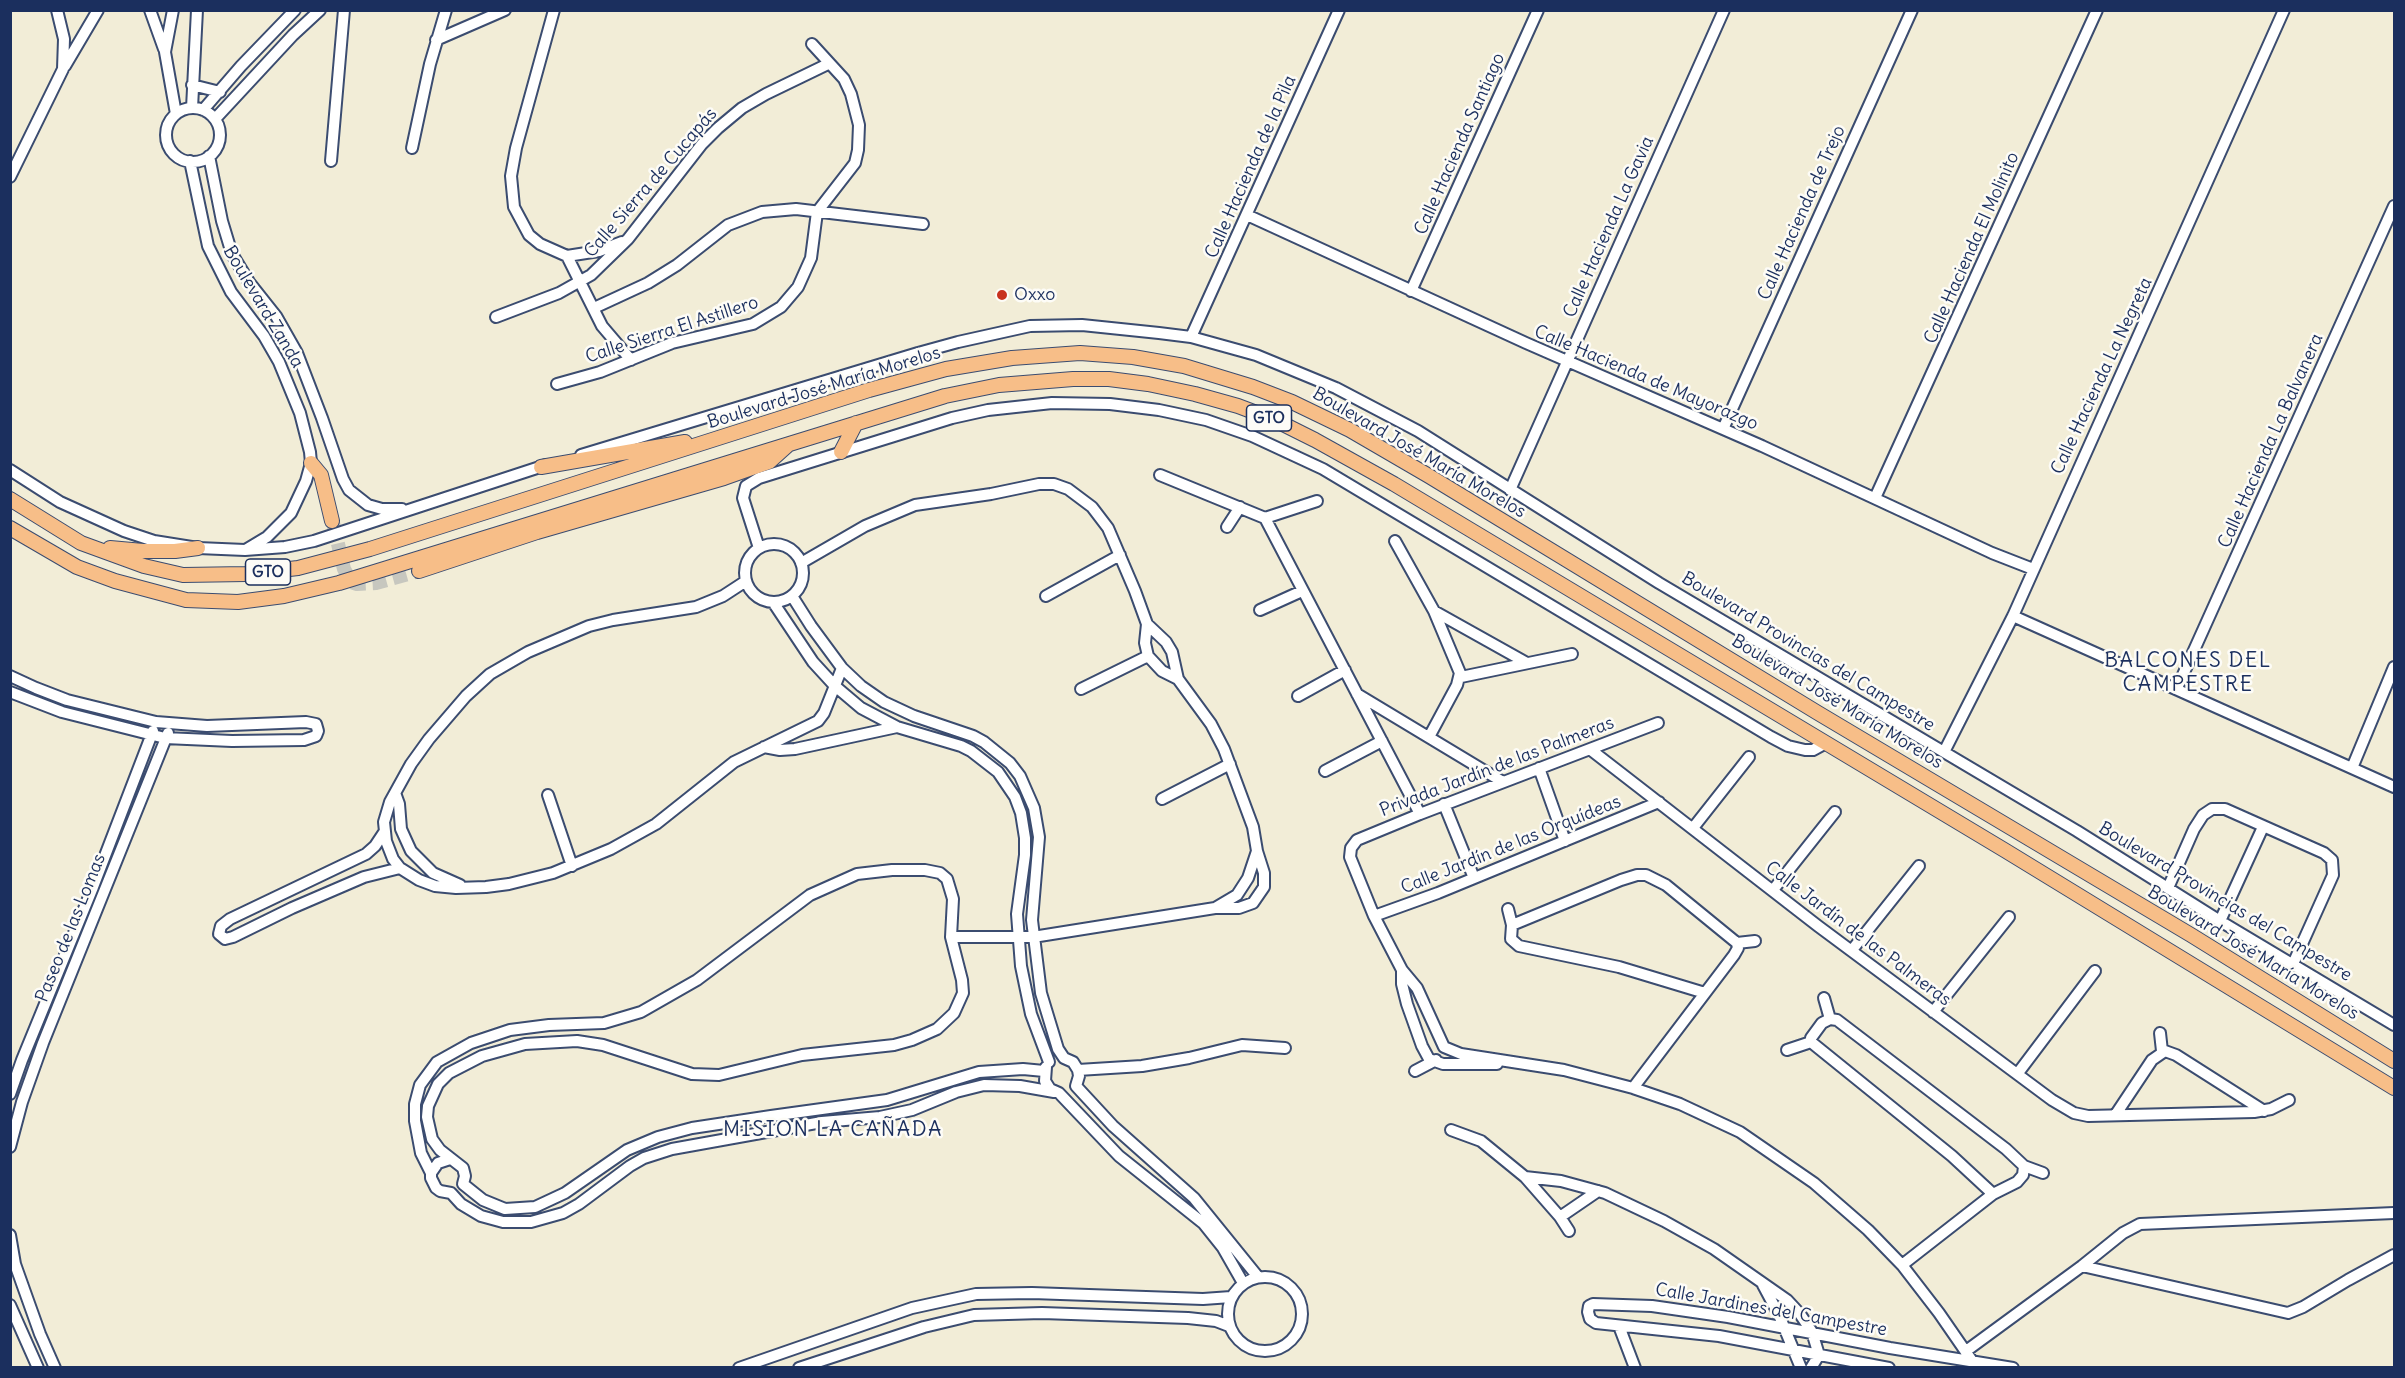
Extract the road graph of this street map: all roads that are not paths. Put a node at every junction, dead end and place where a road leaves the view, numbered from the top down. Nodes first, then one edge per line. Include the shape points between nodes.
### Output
1 (98, 10) edge
2 (150, 10) edge
3 (173, 10) edge
4 (197, 10) edge
5 (295, 10) edge
6 (320, 10) edge
7 (344, 10) edge
8 (446, 10) edge
9 (505, 10) edge
10 (554, 10) edge
11 (1339, 10) edge
12 (1538, 10) edge
13 (1724, 10) edge
14 (1912, 10) edge
15 (2097, 10) edge
16 (2284, 10) edge
17 (58, 11) edge
18 (436, 40) junction
19 (812, 44) dead end
20 (165, 52) junction
21 (828, 64) junction
22 (63, 69) junction
23 (192, 86) junction
24 (220, 92) junction
25 (197, 109) junction
26 (176, 114) junction
27 (215, 119) junction
28 (412, 148) dead end
29 (210, 156) junction
30 (190, 161) junction
31 (331, 161) dead end
32 (10, 177) edge
33 (2394, 206) edge
34 (817, 212) junction
35 (1247, 215) junction
36 (922, 224) dead end
37 (628, 239) junction
38 (567, 256) junction
39 (581, 281) junction
40 (1411, 291) junction
41 (594, 308) junction
42 (496, 317) dead end
43 (1191, 337) junction
44 (631, 360) junction
45 (1567, 361) junction
46 (558, 384) dead end
47 (856, 423) junction
48 (326, 428) junction
49 (1723, 429) junction
50 (740, 432) junction
51 (306, 434) junction
52 (790, 443) junction
53 (841, 452) junction
54 (311, 463) junction
55 (541, 466) junction
56 (10, 470) edge
57 (1160, 476) dead end
58 (1510, 490) junction
59 (1875, 498) junction
60 (10, 499) edge
61 (1317, 501) dead end
62 (1240, 507) junction
63 (414, 509) junction
64 (1264, 518) junction
65 (333, 521) tunnel mouth
66 (1227, 527) dead end
67 (10, 528) edge
68 (1395, 541) dead end
69 (81, 543) junction
70 (198, 548) junction
71 (759, 548) junction
72 (245, 550) junction
73 (1120, 555) junction
74 (801, 563) junction
75 (2033, 569) junction
76 (419, 571) tunnel mouth
77 (746, 581) junction
78 (1302, 591) junction
79 (792, 596) junction
80 (1046, 596) dead end
81 (773, 602) junction
82 (1260, 610) dead end
83 (1434, 611) junction
84 (2013, 616) junction
85 (1147, 624) junction
86 (811, 626) junction
87 (794, 635) junction
88 (1572, 654) dead end
89 (1148, 656) junction
90 (1527, 663) junction
91 (842, 668) junction
92 (2394, 668) edge
93 (1345, 670) junction
94 (10, 675) edge
95 (1461, 677) junction
96 (1178, 679) junction
97 (834, 686) junction
98 (2177, 688) junction
99 (1081, 689) dead end
100 (10, 692) edge
101 (1356, 693) junction
102 (1298, 696) dead end
103 (156, 722) junction
104 (171, 723) junction
105 (1658, 723) dead end
106 (897, 727) junction
107 (151, 735) junction
108 (1429, 737) junction
109 (165, 738) junction
110 (1382, 741) junction
111 (1824, 744) junction
112 (764, 747) junction
113 (994, 749) junction
114 (1591, 750) junction
115 (1944, 752) junction
116 (1749, 757) dead end
117 (985, 760) junction
118 (1230, 764) junction
119 (1539, 768) junction
120 (2352, 768) junction
121 (1325, 771) dead end
122 (1503, 782) junction
123 (2394, 787) edge
124 (395, 793) junction
125 (548, 795) dead end
126 (1162, 799) dead end
127 (1659, 802) junction
128 (1444, 804) junction
129 (1835, 812) dead end
130 (1420, 813) junction
131 (2263, 827) junction
132 (1693, 828) junction
133 (385, 831) junction
134 (1565, 841) junction
135 (1257, 851) junction
136 (572, 866) junction
137 (1919, 866) dead end
138 (400, 868) junction
139 (1474, 878) junction
140 (466, 887) junction
141 (2168, 888) junction
142 (1773, 890) junction
143 (1215, 908) junction
144 (1508, 909) dead end
145 (1374, 916) junction
146 (2009, 917) dead end
147 (2220, 921) junction
148 (1512, 925) junction
149 (951, 937) junction
150 (1017, 937) junction
151 (1033, 938) junction
152 (1755, 941) dead end
153 (1737, 943) junction
154 (1852, 950) junction
155 (2293, 964) junction
156 (1402, 970) junction
157 (2095, 971) dead end
158 (1706, 993) junction
159 (1824, 998) dead end
160 (1933, 1012) junction
161 (1830, 1019) junction
162 (2394, 1025) edge
163 (2160, 1033) dead end
164 (32, 1039) junction
165 (1811, 1042) junction
166 (43, 1043) junction
167 (1285, 1048) dead end
168 (1787, 1050) dead end
169 (1449, 1051) junction
170 (2162, 1051) junction
171 (1064, 1058) junction
172 (1506, 1061) junction
173 (2394, 1061) edge
174 (1433, 1062) junction
175 (1046, 1067) junction
176 (1078, 1070) junction
177 (1415, 1071) dead end
178 (2018, 1073) junction
179 (1076, 1086) junction
180 (1633, 1088) junction
181 (2394, 1088) edge
182 (1057, 1092) junction
183 (10, 1094) edge
184 (2289, 1100) dead end
185 (2264, 1111) junction
186 (2116, 1114) junction
187 (1451, 1130) dead end
188 (1133, 1143) junction
189 (10, 1148) edge
190 (1119, 1156) junction
191 (450, 1159) junction
192 (2024, 1166) junction
193 (431, 1173) junction
194 (2043, 1173) dead end
195 (1167, 1174) junction
196 (1525, 1177) junction
197 (463, 1184) junction
198 (1156, 1184) junction
199 (1598, 1191) junction
200 (451, 1193) junction
201 (1994, 1194) junction
202 (2394, 1213) edge
203 (1560, 1217) junction
204 (1569, 1231) dead end
205 (10, 1235) edge
206 (2394, 1255) edge
207 (1902, 1265) junction
208 (2082, 1266) junction
209 (1258, 1277) junction
210 (1244, 1283) junction
211 (1762, 1285) junction
212 (1231, 1297) junction
213 (10, 1305) edge
214 (1755, 1322) junction
215 (1229, 1326) junction
216 (1619, 1326) junction
217 (1786, 1329) junction
218 (1812, 1332) junction
219 (826, 1337) junction
220 (1751, 1342) junction
221 (1794, 1351) junction
222 (1966, 1351) junction
223 (1819, 1355) junction
224 (833, 1356) junction
225 (53, 1363) edge
226 (1975, 1364) edge
227 (37, 1367) edge
228 (739, 1368) edge
229 (799, 1368) edge
230 (1635, 1368) edge
231 (1801, 1368) edge
232 (1811, 1368) edge
233 (1889, 1368) edge
234 (2013, 1368) edge

1 - 22 street
2 - 20 street
3 - 20 street
4 - 23 street
5 - 24 street
6 - 27 street
7 - 31 street
8 - 18 street
9 - 18 street
10 - 38 street via 516,148 511,191 518,218 529,235
11 - 35 street, Calle Hacienda de la Pila
12 - 40 street, Calle Hacienda Santiago
13 - 45 street, Calle Hacienda La Gavia
14 - 49 street, Calle Hacienda de Trejo
15 - 59 street, Calle Hacienda El Molinito
16 - 75 street, Calle Hacienda La Negreta
17 - 22 street via 64,39
18 - 28 street
19 - 21 street
20 - 26 street
21 - 34 street via 844,79 851,94 859,125 858,150 855,164
21 - 37 street, Calle Sierra de Cucapás via 766,94 718,128
22 - 32 street
23 - 24 street
23 - 25 street
24 - 25 street
25 - 26 street
25 - 27 street
26 - 30 street via 169,122 167,142 172,152
27 - 29 street via 219,139
29 - 30 street
29 - 48 street, Boulevard Zanda via 232,254 286,334
30 - 51 street, Boulevard Zanda via 208,246 231,292 279,362
33 - 98 street, Calle Hacienda La Balvanera
34 - 36 street
34 - 41 street via 780,209 744,218 728,225 648,283
34 - 44 street, Calle Sierra El Astillero via 814,246 806,273 781,307 753,324 672,343
35 - 40 street, Calle Hacienda de Mayorazgo
35 - 43 street, Calle Hacienda de la Pila
37 - 38 street via 611,248
37 - 39 street, Calle Sierra de Cucapás
38 - 39 street
39 - 41 street
39 - 42 street, Calle Sierra de Cucapás
40 - 45 street, Calle Hacienda de Mayorazgo
41 - 44 street via 602,326
43 - 55 street, Boulevard Provincias del Campestre via 1082,325 1002,332 918,353
43 - 58 street, Boulevard Provincias del Campestre via 1256,355 1336,388 1418,431
44 - 46 street, Calle Sierra El Astillero
45 - 49 street, Calle Hacienda de Mayorazgo
45 - 58 street, Calle Hacienda La Gavia
47 - 52 main road, GTO
47 - 53 main road
47 - 111 main road, GTO via 971,390 1073,379 1148,384 1238,406 1315,440 1394,484
48 - 51 street
48 - 63 street, Boulevard Zanda via 343,479 356,497 368,506 382,509
49 - 59 street, Calle Hacienda de Mayorazgo
50 - 55 main road
50 - 69 main road, Boulevard José María Morelos / GTO via 370,549 298,568 223,576 183,575 144,566
50 - 173 main road, Boulevard José María Morelos / GTO via 946,369 1041,355 1133,357 1184,366 1253,387 1350,430 1429,476
51 - 54 street, Boulevard Zanda
52 - 67 main road, GTO via 339,583 238,602 186,600 116,582 77,567
52 - 76 main road via 769,462 724,478
53 - 71 street via 748,483 743,493 744,507
53 - 111 street via 952,418 1052,403 1134,406 1206,420 1252,436 1323,469 1771,738 1804,750
54 - 65 main road via 321,475
54 - 72 street, Boulevard Zanda via 291,513 267,537
55 - 63 street, Boulevard Provincias del Campestre
56 - 70 street, Boulevard Provincias del Campestre via 94,519 154,541
57 - 62 street
58 - 115 street, Boulevard Provincias del Campestre
59 - 75 street, Calle Hacienda de Mayorazgo
60 - 69 main road, Boulevard José María Morelos / GTO
61 - 64 street
62 - 64 street
62 - 66 street
63 - 72 street, Boulevard Provincias del Campestre via 314,541 285,548
64 - 78 street
68 - 83 street
69 - 70 main road via 143,551
70 - 72 street, Boulevard Provincias del Campestre
71 - 74 street via 788,548
71 - 77 street via 747,563
73 - 74 street via 1108,528 1092,507 1068,489 1046,483 900,510
73 - 80 street
73 - 85 street
74 - 79 street via 802,582
75 - 84 street, Calle Hacienda La Negreta
77 - 81 street via 756,596
77 - 124 street via 710,602 589,626 510,661 490,674 452,711 411,764
78 - 82 street
78 - 93 street
79 - 81 street
79 - 86 street
81 - 87 street
83 - 90 street
83 - 95 street
84 - 98 street
84 - 115 street, Calle Hacienda La Negreta
85 - 89 street
85 - 96 street via 1172,652
86 - 87 street
86 - 91 street
87 - 97 street
88 - 90 street
89 - 96 street via 1162,671
89 - 99 street
90 - 95 street
91 - 97 street
91 - 113 street via 884,702 973,736
92 - 120 street
93 - 101 street
93 - 102 street
94 - 103 street via 68,700
95 - 108 street
96 - 118 street via 1211,724
97 - 106 street via 861,708
97 - 112 street via 818,721
98 - 120 street
100 - 107 street via 62,712
101 - 108 street
101 - 110 street
103 - 104 street
103 - 107 street, Paseo de las Lomas
104 - 109 street, Paseo de las Lomas
104 - 109 street via 207,726 309,722 317,725 318,731 304,740
105 - 114 street, Privada Jardín de las Palmeras
106 - 112 street via 795,749
106 - 117 street via 961,746
107 - 109 street
107 - 164 street, Paseo de las Lomas
108 - 122 street
109 - 166 street, Paseo de las Lomas
110 - 121 street
110 - 130 street
111 - 181 main road, GTO
112 - 136 street via 726,767 656,824
113 - 117 street
113 - 151 street via 1020,776 1034,808 1039,837
114 - 119 street, Privada Jardín de las Palmeras
114 - 127 street, Calle Jardín de las Palmeras
115 - 141 street, Boulevard Provincias del Campestre
116 - 132 street
117 - 150 street via 1015,797 1024,826
118 - 126 street
118 - 135 street via 1253,827
119 - 122 street, Privada Jardín de las Palmeras
119 - 134 street
120 - 123 street
122 - 128 street, Privada Jardín de las Palmeras
124 - 133 street via 387,808
124 - 140 street via 401,829 415,857 433,873
125 - 136 street
127 - 132 street, Calle Jardín de las Palmeras
127 - 134 street, Calle Jardín de las Orquídeas
128 - 130 street, Privada Jardín de las Palmeras
128 - 139 street
129 - 142 street
130 - 145 street, Privada Jardín de las Palmeras via 1362,837 1351,848 1354,872
131 - 141 street via 2222,808 2206,812 2194,829
131 - 147 street
131 - 155 street via 2324,853 2334,864 2333,875
132 - 142 street, Calle Jardín de las Palmeras
133 - 138 street via 389,849
133 - 138 street via 366,854 230,919 221,926 219,934 225,939 233,937 364,877
134 - 139 street, Calle Jardín de las Orquídeas
135 - 143 street via 1244,887
135 - 143 street via 1264,879 1258,897 1239,908
136 - 140 street via 509,884
137 - 154 street
138 - 140 street via 428,884
139 - 145 street, Calle Jardín de las Orquídeas
141 - 147 street, Boulevard Provincias del Campestre
142 - 154 street, Calle Jardín de las Palmeras
143 - 151 street
144 - 148 street
145 - 156 street
146 - 160 street
147 - 155 street, Boulevard Provincias del Campestre
148 - 153 street via 1621,880 1646,875 1666,885
148 - 158 street via 1511,939 1519,946 1618,967
149 - 150 street
149 - 191 street via 963,986 961,1000 954,1014 937,1029 903,1043 802,1055 719,1076 692,1074 603,1045 577,1041 525,1044 482,1056 449,1073 438,1084 428,1106 432,1139
149 - 193 street via 953,899 945,876 926,870 857,874 810,895 697,980 641,1012 604,1023 510,1030 456,1050 427,1074 415,1104 417,1137
150 - 151 street
150 - 175 street via 1031,1014
151 - 171 street via 1043,1003
152 - 153 street
153 - 158 street via 1737,950
154 - 160 street, Calle Jardín de las Palmeras
155 - 162 street, Boulevard Provincias del Campestre
156 - 169 street via 1417,988 1440,1042
156 - 174 street via 1413,1023 1425,1053
157 - 178 street
158 - 180 street
159 - 161 street
160 - 178 street, Calle Jardín de las Palmeras
161 - 165 street via 1819,1025
161 - 192 street via 1838,1021
163 - 170 street
164 - 166 street
164 - 183 street, Paseo de las Lomas
165 - 168 street
165 - 201 street via 1953,1156
166 - 189 street, Paseo de las Lomas
167 - 176 street via 1242,1045 1149,1065
169 - 172 street
169 - 174 street
170 - 185 street via 2175,1055
170 - 186 street
171 - 175 street
171 - 176 street
172 - 174 street via 1474,1065
172 - 180 street via 1580,1073
174 - 177 street
175 - 182 street via 1045,1081
175 - 197 street via 979,1072 887,1100 692,1128 657,1137 627,1150 565,1193 535,1207 505,1209 483,1200
176 - 179 street
178 - 186 street, Calle Jardín de las Palmeras via 2074,1113
179 - 182 street via 1065,1093
179 - 188 street
180 - 207 street via 1680,1104 1740,1132 1814,1183
182 - 190 street
182 - 200 street via 984,1085 880,1117 822,1122 672,1149 630,1166 562,1213 531,1222 503,1222 481,1216
184 - 185 street, Calle Jardín de las Palmeras
185 - 186 street, Calle Jardín de las Palmeras
187 - 196 street via 1481,1141
188 - 190 street
188 - 195 street
190 - 198 street
191 - 193 street via 438,1163
191 - 197 street via 463,1168
192 - 194 street
192 - 201 street via 2021,1178
193 - 200 street via 436,1188
195 - 198 street
195 - 209 street via 1204,1208
196 - 199 street
196 - 203 street
197 - 200 street
198 - 210 street via 1213,1234
199 - 203 street
199 - 211 street via 1700,1240
201 - 207 street
202 - 208 street via 2140,1224 2122,1233
203 - 204 street
205 - 225 street via 15,1264
206 - 208 street via 2288,1312
207 - 222 street
208 - 222 street
209 - 210 street
209 - 215 street via 1271,1276 1294,1289 1301,1300 1301,1327 1284,1346 1258,1351 1236,1338
210 - 212 street
211 - 217 street
211 - 218 street via 1793,1306
212 - 215 street
212 - 219 street via 976,1294 912,1308
213 - 227 street
214 - 216 street, Calle Jardines del Campestre via 1652,1306 1589,1306 1592,1322
214 - 217 street, Calle Jardines del Campestre
214 - 220 street
215 - 224 street via 1188,1317 990,1314 924,1326
216 - 220 street, Calle Jardines del Campestre via 1686,1331
216 - 230 street
217 - 218 street, Calle Jardines del Campestre
217 - 221 street
218 - 223 street
218 - 226 street, Calle Jardines del Campestre
219 - 224 street
219 - 228 street
220 - 221 street, Calle Jardines del Campestre
221 - 223 street, Calle Jardines del Campestre
221 - 231 street
222 - 226 street
223 - 232 street
223 - 233 street, Calle Jardines del Campestre
224 - 229 street
225 - 227 street
226 - 234 street, Calle Jardines del Campestre

